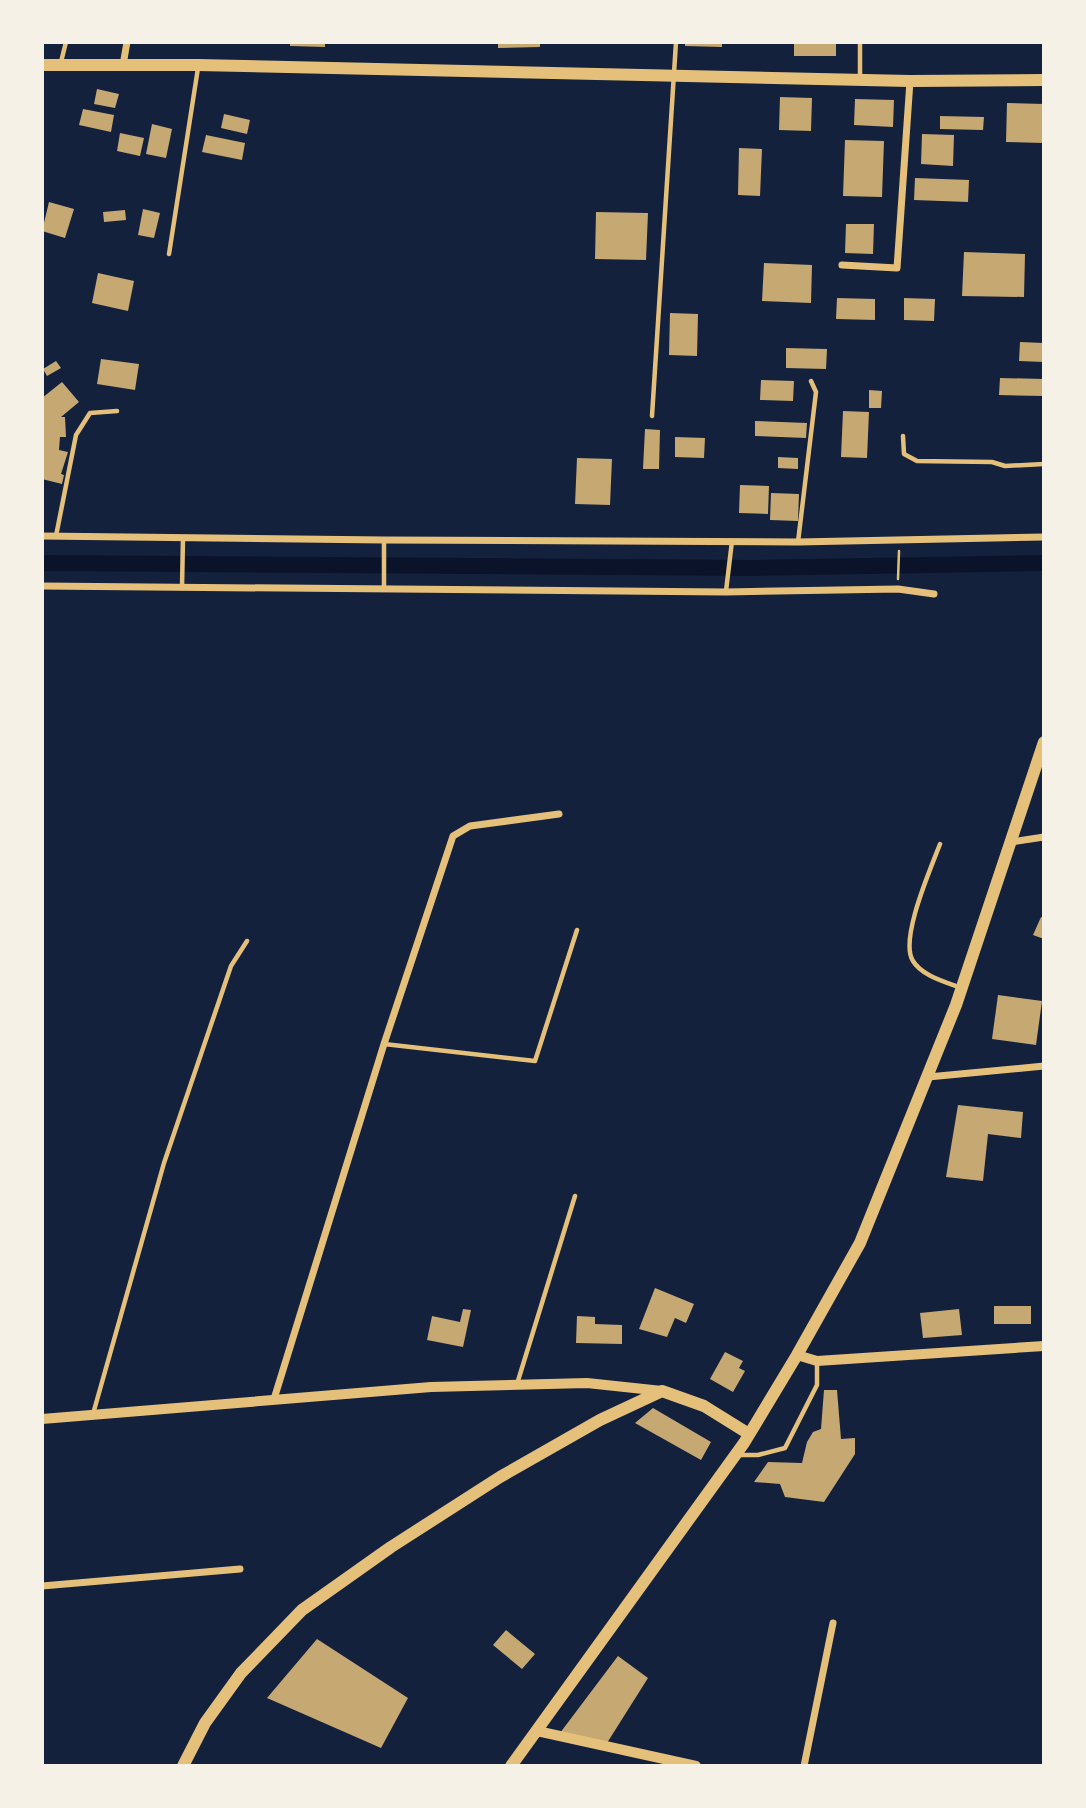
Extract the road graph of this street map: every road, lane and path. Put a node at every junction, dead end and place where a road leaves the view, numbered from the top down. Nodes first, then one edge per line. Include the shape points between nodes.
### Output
1 (66, 42) edge
2 (127, 42) edge
3 (676, 42) edge
4 (860, 42) edge
5 (42, 65) edge
6 (60, 65) junction
7 (123, 65) junction
8 (198, 65) junction
9 (674, 75) junction
10 (860, 79) junction
11 (1044, 80) edge
12 (910, 81) junction
13 (169, 254) dead end
14 (842, 265) dead end
15 (811, 381) dead end
16 (117, 411) dead end
17 (652, 416) dead end
18 (903, 436) dead end
19 (1044, 464) edge
20 (42, 536) edge
21 (56, 536) junction
22 (1044, 537) edge
23 (183, 538) junction
24 (384, 540) junction
25 (732, 540) junction
26 (798, 541) junction
27 (900, 541) junction
28 (42, 586) edge
29 (182, 588) junction
30 (384, 589) junction
31 (898, 590) junction
32 (726, 592) junction
33 (934, 594) dead end
34 (1044, 742) edge
35 (559, 814) dead end
36 (1044, 837) edge
37 (1011, 842) junction
38 (940, 844) dead end
39 (577, 930) dead end
40 (247, 940) dead end
41 (962, 988) junction
42 (384, 1044) junction
43 (1044, 1066) edge
44 (927, 1077) junction
45 (575, 1196) dead end
46 (1044, 1346) edge
47 (797, 1355) junction
48 (817, 1361) junction
49 (517, 1384) junction
50 (662, 1391) junction
51 (274, 1399) junction
52 (93, 1414) junction
53 (42, 1419) edge
54 (749, 1434) junction
55 (735, 1455) junction
56 (240, 1569) dead end
57 (42, 1587) edge
58 (833, 1623) dead end
59 (537, 1731) junction
60 (183, 1766) edge
61 (511, 1766) edge
62 (696, 1766) edge
63 (804, 1766) edge

1 - 6 lane
2 - 7 street
3 - 9 lane
4 - 10 lane
5 - 6 main road
6 - 7 main road
7 - 8 main road
8 - 9 main road
8 - 13 lane
9 - 10 main road
9 - 17 lane
10 - 12 main road
11 - 12 main road
12 - 14 street via 897,268
15 - 26 lane via 816,392
16 - 21 lane via 90,413 76,435
18 - 19 lane via 904,454 917,461
20 - 21 street
21 - 23 street
22 - 27 street
23 - 24 street
23 - 29 lane
24 - 25 street
24 - 30 lane
25 - 26 street
25 - 32 lane
26 - 27 street
27 - 31 path
28 - 29 street
29 - 30 street
30 - 32 street
31 - 32 street
31 - 33 street
34 - 37 main road
35 - 42 street via 470,826 453,836
36 - 37 street
37 - 41 main road
38 - 41 lane via 909,946 912,960 922,970
39 - 42 lane via 535,1061
40 - 52 lane via 231,966 164,1163
41 - 44 main road
42 - 51 street
43 - 44 street
44 - 47 main road via 860,1243
45 - 49 lane
46 - 48 street
47 - 48 street
47 - 54 main road
48 - 55 lane via 817,1385 785,1448
49 - 50 street via 587,1383
49 - 51 street
50 - 54 main road via 704,1406
50 - 60 main road via 500,1477 302,1610 241,1672 205,1723
51 - 52 street
52 - 53 street
54 - 55 main road
55 - 59 main road
56 - 57 street
58 - 63 street
59 - 61 main road
59 - 62 street

